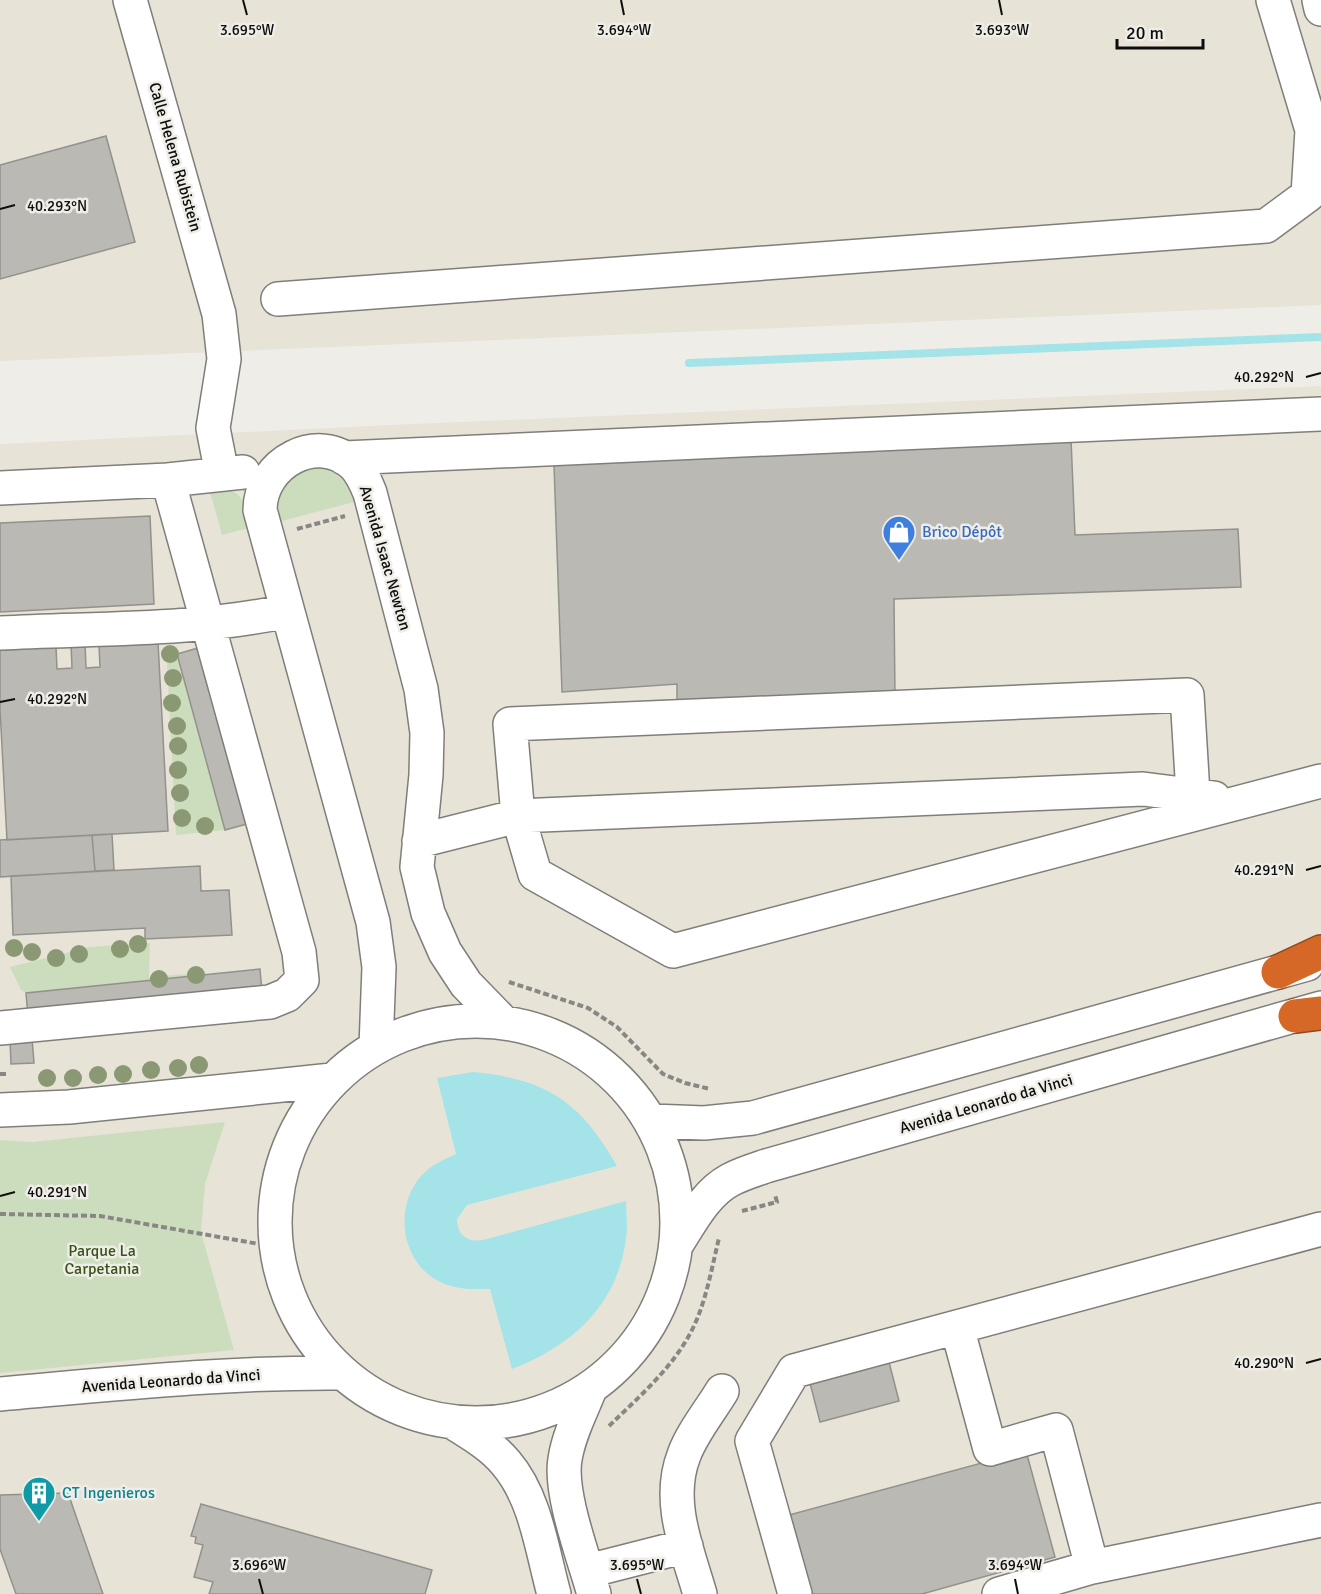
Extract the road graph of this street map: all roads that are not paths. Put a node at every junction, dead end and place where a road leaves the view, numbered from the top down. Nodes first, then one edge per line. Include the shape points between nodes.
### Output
1 (130, 0) edge
2 (1273, 0) edge
3 (1319, 0) edge
4 (1321, 9) edge
5 (278, 299) dead end
6 (1321, 414) edge
7 (344, 458) junction
8 (274, 470) junction
9 (222, 474) junction
10 (168, 480) junction
11 (0, 488) edge
12 (287, 610) junction
13 (207, 623) junction
14 (0, 633) edge
15 (1321, 781) edge
16 (1193, 794) junction
17 (1237, 803) junction
18 (518, 816) junction
19 (419, 840) junction
20 (1321, 952) edge
21 (1321, 960) edge
22 (1278, 972) junction
23 (1312, 1013) edge
24 (502, 1022) junction
25 (0, 1028) edge
26 (376, 1047) junction
27 (332, 1080) junction
28 (0, 1110) edge
29 (652, 1121) junction
30 (1321, 1229) edge
31 (678, 1242) junction
32 (957, 1328) junction
33 (342, 1373) junction
34 (590, 1389) junction
35 (722, 1391) dead end
36 (0, 1394) edge
37 (454, 1423) junction
38 (1321, 1520) edge
39 (686, 1546) junction
40 (1092, 1567) junction
41 (591, 1583) edge
42 (554, 1594) edge
43 (700, 1594) edge
44 (795, 1594) edge
45 (999, 1594) edge

1 - 9 street, Calle Helena Rubistein via 219,314 224,360 213,428
2 - 5 street via 1312,130 1308,195 1266,226
3 - 4 street
6 - 7 street
7 - 8 street via 309,453 283,462
7 - 19 street, Avenida Isaac Newton via 360,473 374,507 422,700 426,775
8 - 9 street
8 - 12 street via 260,499
9 - 10 street
10 - 11 street
10 - 13 street
12 - 13 street
12 - 26 street via 373,922 379,967
13 - 14 street
13 - 25 street via 299,952 302,980 287,995 270,1002
15 - 17 street
16 - 17 street
16 - 18 street via 1143,789
16 - 18 street via 1187,695 510,724
17 - 18 street via 673,951 535,874
18 - 19 street
19 - 24 street, Avenida Isaac Newton via 417,867 428,913 445,952 466,984
20 - 22 highway
21 - 22 street
22 - 29 street via 753,1118 704,1123
23 - 31 street, Avenida Leonardo da Vinci via 766,1166 730,1180 719,1189 702,1205
24 - 26 street via 458,1021 414,1030
24 - 29 street via 549,1033 588,1053 624,1084
26 - 27 street
27 - 28 street via 69,1107
27 - 33 street via 300,1122 280,1170 274,1222 277,1262 290,1303 313,1342
29 - 31 street via 669,1158 678,1199
30 - 32 street
31 - 34 street via 669,1283 647,1331 620,1364
32 - 40 street via 990,1449 1056,1430
32 - 44 street via 794,1371 752,1441
33 - 36 street, Avenida Leonardo da Vinci via 142,1381
33 - 37 street via 375,1397 414,1414
34 - 37 street via 547,1411 498,1422
34 - 41 street via 570,1437 564,1485
35 - 39 street via 684,1454 677,1481 676,1506
37 - 42 street via 489,1445 507,1463 521,1486 532,1511
38 - 40 street
39 - 41 street
39 - 43 street
40 - 45 street

